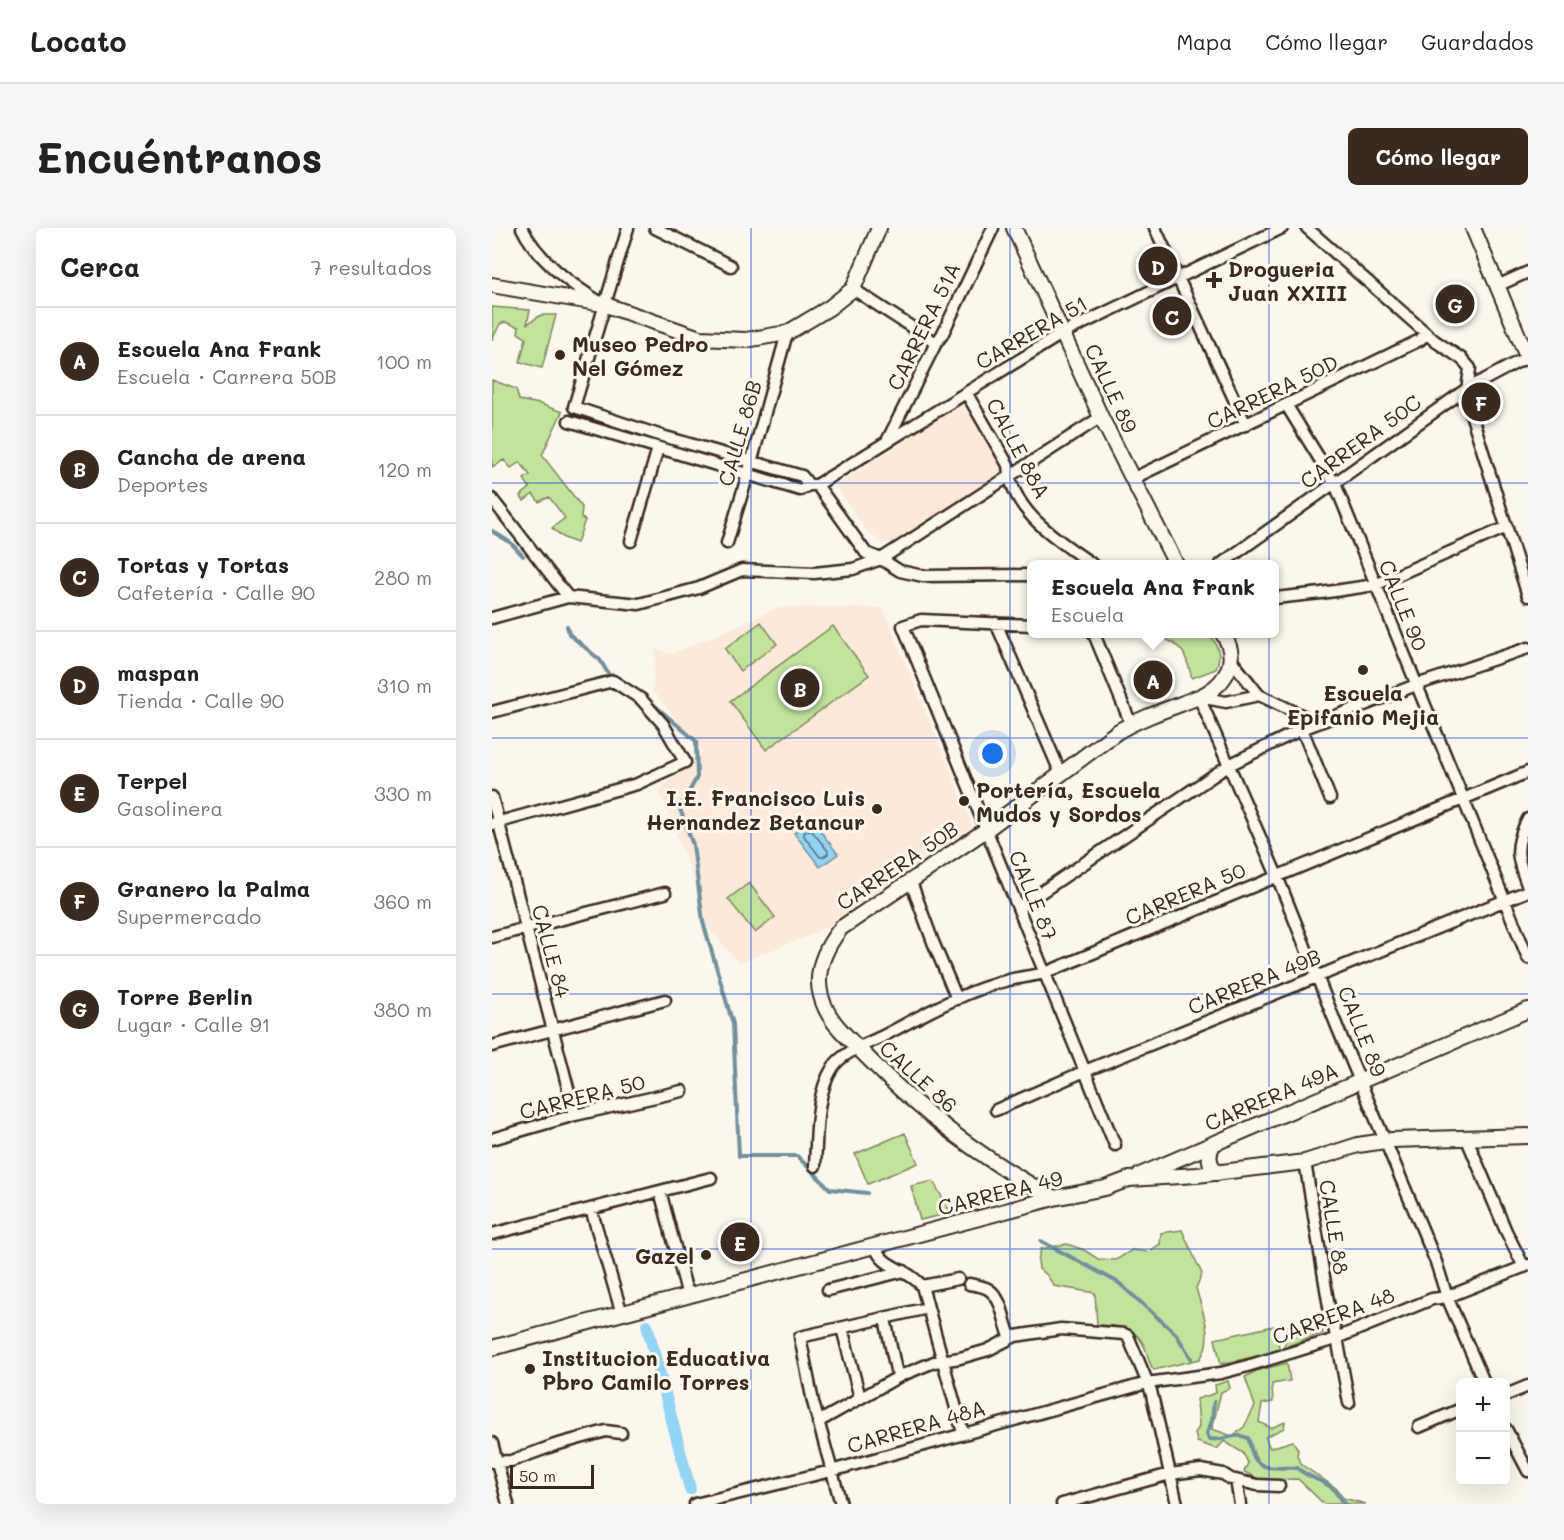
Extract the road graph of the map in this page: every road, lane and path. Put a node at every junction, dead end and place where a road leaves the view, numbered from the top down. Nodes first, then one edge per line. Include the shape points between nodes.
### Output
1 (522, 228) edge
2 (628, 228) edge
3 (655, 228) edge
4 (879, 228) edge
5 (993, 228) edge
6 (1014, 228) edge
7 (1155, 228) edge
8 (1282, 228) edge
9 (1307, 228) edge
10 (1473, 228) edge
11 (731, 266) dead end
12 (1528, 273) edge
13 (1178, 278) junction
14 (492, 285) edge
15 (1497, 286) junction
16 (853, 289) junction
17 (603, 304) junction
18 (787, 333) junction
19 (1063, 333) junction
20 (1426, 333) junction
21 (936, 343) junction
22 (1528, 358) edge
23 (1465, 390) junction
24 (967, 394) junction
25 (1287, 406) junction
26 (1101, 417) junction
27 (569, 421) dead end
28 (1246, 425) junction
29 (887, 442) junction
30 (658, 448) junction
31 (751, 461) junction
32 (748, 474) junction
33 (1009, 478) junction
34 (1132, 479) junction
35 (1335, 484) junction
36 (813, 485) junction
37 (492, 499) edge
38 (1507, 527) junction
39 (631, 541) dead end
40 (727, 543) dead end
41 (881, 559) junction
42 (1087, 560) edge
43 (1174, 560) edge
44 (1227, 560) edge
45 (1027, 575) edge
46 (1375, 585) junction
47 (1528, 596) edge
48 (568, 597) junction
49 (1279, 597) edge
50 (492, 618) edge
51 (996, 622) junction
52 (1027, 624) edge
53 (1096, 638) edge
54 (1226, 638) edge
55 (1528, 648) edge
56 (1232, 661) junction
57 (1416, 685) junction
58 (1259, 695) junction
59 (1199, 697) junction
60 (492, 712) edge
61 (1318, 723) junction
62 (1131, 724) junction
63 (1302, 729) junction
64 (1229, 765) junction
65 (1528, 772) edge
66 (1061, 774) junction
67 (492, 797) edge
68 (1330, 798) dead end
69 (1462, 799) junction
70 (1528, 819) edge
71 (495, 823) edge
72 (986, 830) junction
73 (1277, 876) junction
74 (911, 882) junction
75 (1528, 889) edge
76 (665, 893) dead end
77 (1504, 900) junction
78 (1018, 908) junction
79 (526, 929) junction
80 (492, 937) edge
81 (1528, 958) edge
82 (1045, 973) junction
83 (1318, 976) junction
84 (819, 986) joint
85 (957, 999) junction
86 (665, 1000) dead end
87 (1528, 1010) edge
88 (552, 1030) junction
89 (492, 1046) edge
90 (858, 1048) junction
91 (1085, 1071) junction
92 (1360, 1081) junction
93 (682, 1091) dead end
94 (996, 1110) dead end
95 (575, 1115) junction
96 (1528, 1136) edge
97 (1468, 1138) junction
98 (492, 1139) edge
99 (1385, 1141) junction
100 (1214, 1143) junction
101 (1115, 1145) dead end
102 (1305, 1162) junction
103 (815, 1166) dead end
104 (1218, 1173) junction
105 (1016, 1177) junction
106 (711, 1178) dead end
107 (1130, 1179) junction
108 (660, 1191) junction
109 (1054, 1198) junction
110 (1021, 1207) junction
111 (591, 1209) junction
112 (492, 1234) edge
113 (875, 1246) junction
114 (1526, 1266) edge
115 (904, 1271) junction
116 (958, 1278) dead end
117 (969, 1284) dead end
118 (922, 1286) junction
119 (828, 1290) dead end
120 (688, 1296) junction
121 (1447, 1297) junction
122 (928, 1308) junction
123 (622, 1314) junction
124 (885, 1319) junction
125 (842, 1328) junction
126 (1011, 1338) junction
127 (1337, 1338) junction
128 (492, 1348) edge
129 (942, 1360) junction
130 (900, 1376) junction
131 (1482, 1378) edge
132 (1147, 1383) junction
133 (1528, 1386) edge
134 (1510, 1393) edge
135 (860, 1398) junction
136 (1349, 1403) dead end
137 (1456, 1411) edge
138 (818, 1422) junction
139 (1419, 1427) dead end
140 (1508, 1432) edge
141 (621, 1433) dead end
142 (963, 1433) junction
143 (492, 1443) edge
144 (494, 1461) edge
145 (831, 1470) junction
146 (1528, 1471) edge
147 (1170, 1474) junction
148 (1236, 1480) junction
149 (1279, 1486) dead end
150 (508, 1504) edge
151 (695, 1504) edge
152 (841, 1504) edge
153 (1062, 1504) edge
154 (1177, 1504) edge
155 (1240, 1504) edge

1 - 17 street via 528,241 558,273
2 - 17 street
3 - 11 street
4 - 16 street
5 - 21 street, CARRERA 51A
6 - 19 street, CALLE 89
7 - 13 street
8 - 13 street, CARRERA 51
9 - 20 street
10 - 15 street
12 - 15 street
13 - 19 street, CARRERA 51
13 - 28 street
14 - 17 street
15 - 22 street
16 - 18 street
16 - 21 street
17 - 18 street via 700,338 746,340
17 - 31 street via 573,407
18 - 31 street, CALLE 86B
19 - 24 street, CARRERA 51
19 - 26 street, CALLE 89
20 - 23 street via 1470,368
20 - 25 street, CARRERA 50D via 1420,340
21 - 29 street, CARRERA 51A
22 - 23 street, CARRERA 50C
23 - 35 street, CARRERA 50C
23 - 38 street
24 - 29 street, CARRERA 51
24 - 33 street, CALLE 88A via 1008,465
25 - 28 street, CARRERA 50D
25 - 35 street, CALLE 90
26 - 33 street
26 - 34 street, CALLE 89
27 - 30 street
28 - 34 street, CARRERA 50D
29 - 36 street, CARRERA 51
30 - 32 street
30 - 39 street
31 - 32 street, CALLE 86B
31 - 36 street via 802,476
32 - 36 street via 800,490
32 - 40 street, CALLE 86B
33 - 41 street
33 - 42 street, CALLE 88A via 1023,508
34 - 43 street, CALLE 89
35 - 44 street, CARRERA 50C
35 - 46 street, CALLE 90
36 - 41 street via 866,553
37 - 48 street
38 - 46 street
38 - 47 street
41 - 45 street via 900,571 923,576
41 - 48 street via 853,569 814,573 742,570 691,591 639,604
46 - 49 street
46 - 57 street, CALLE 90
48 - 50 street
51 - 52 street
51 - 66 street
51 - 72 street, CALLE 87 via 921,620 903,626
53 - 62 street
54 - 56 street
55 - 57 street
56 - 58 street
56 - 59 street, CARRERA 50B via 1226,675
57 - 61 street
57 - 69 street, CALLE 90
58 - 59 street via 1226,702
58 - 61 street
59 - 62 street, CARRERA 50B
59 - 64 street, CALLE 89
60 - 71 street via 613,681 641,699 663,724 685,762 636,784
61 - 63 street
62 - 66 street, CARRERA 50B
63 - 64 street
63 - 68 street
64 - 73 street, CALLE 89
64 - 78 street
65 - 69 street, CARRERA 50
66 - 72 street, CARRERA 50B
67 - 71 street, CALLE 84
69 - 73 street, CARRERA 50
69 - 77 street, CALLE 90
70 - 75 street via 1520,833 1518,860
71 - 79 street, CALLE 84
72 - 74 street, CARRERA 50B
72 - 78 street, CALLE 87
73 - 82 street, CARRERA 50
73 - 83 street, CALLE 89
74 - 84 street, CARRERA 50B via 841,928 828,944
74 - 85 street
75 - 77 street, CARRERA 49B
76 - 79 street
77 - 81 street, CALLE 90
77 - 83 street, CARRERA 49B
78 - 82 street, CALLE 87
79 - 80 street
79 - 88 street, CALLE 84
82 - 85 street, CARRERA 50 via 1007,981
82 - 91 street, CALLE 87
83 - 91 street, CARRERA 49B
83 - 92 street, CALLE 89
84 - 90 street, CALLE 86 via 836,1026
85 - 90 street, CARRERA 50
86 - 88 street
87 - 92 street, CARRERA 49A
88 - 89 street
88 - 95 street, CALLE 84
90 - 103 street, CARRERA 50 via 835,1065 829,1075 819,1114
90 - 105 street, CALLE 86 via 929,1117
91 - 94 street, CARRERA 49B
91 - 101 street, CALLE 87
92 - 99 street, CALLE 89
92 - 100 street, CARRERA 49A
93 - 95 street, CARRERA 50
95 - 98 street, CARRERA 50
96 - 97 street, CARRERA 49
97 - 99 street, CARRERA 49
97 - 114 street via 1506,1231
99 - 102 street, CARRERA 49
99 - 121 street, CALLE 89
100 - 104 street via 1209,1159
100 - 107 street, CARRERA 49A
102 - 104 street, CARRERA 49
102 - 127 street, CALLE 88
104 - 107 street, CARRERA 49
105 - 109 street, CALLE 86
105 - 110 street via 1023,1191
106 - 108 street
107 - 109 street, CARRERA 49
108 - 111 street
108 - 120 street
109 - 110 street, CARRERA 49
110 - 113 street, CARRERA 49
111 - 112 street
111 - 123 street
113 - 115 street via 884,1262
113 - 120 street, CARRERA 49
114 - 121 street, CARRERA 48
115 - 118 street
115 - 119 street
116 - 118 street
117 - 126 street via 987,1289 995,1296
118 - 122 street
120 - 123 street, CARRERA 49
121 - 127 street, CARRERA 48 via 1432,1299
121 - 131 street, CALLE 89
122 - 124 street
122 - 129 street
123 - 128 street, CARRERA 49
124 - 125 street
124 - 130 street
125 - 135 street
125 - 138 street via 800,1337
126 - 129 street via 988,1350
126 - 132 street via 1061,1329 1118,1332 1128,1336
127 - 132 street, CARRERA 48 via 1221,1372
127 - 136 street, CALLE 88
129 - 130 street
129 - 142 street
130 - 135 street
132 - 142 street, CARRERA 48A
132 - 147 street
133 - 134 street
135 - 138 street
137 - 139 street
138 - 145 street
140 - 146 street
141 - 144 street via 606,1431 511,1461
142 - 145 street, CARRERA 48A
143 - 144 street
144 - 150 street
145 - 151 street, CARRERA 48A
145 - 152 street
147 - 148 street via 1201,1470
147 - 153 street
147 - 154 street
148 - 149 street
148 - 155 street

